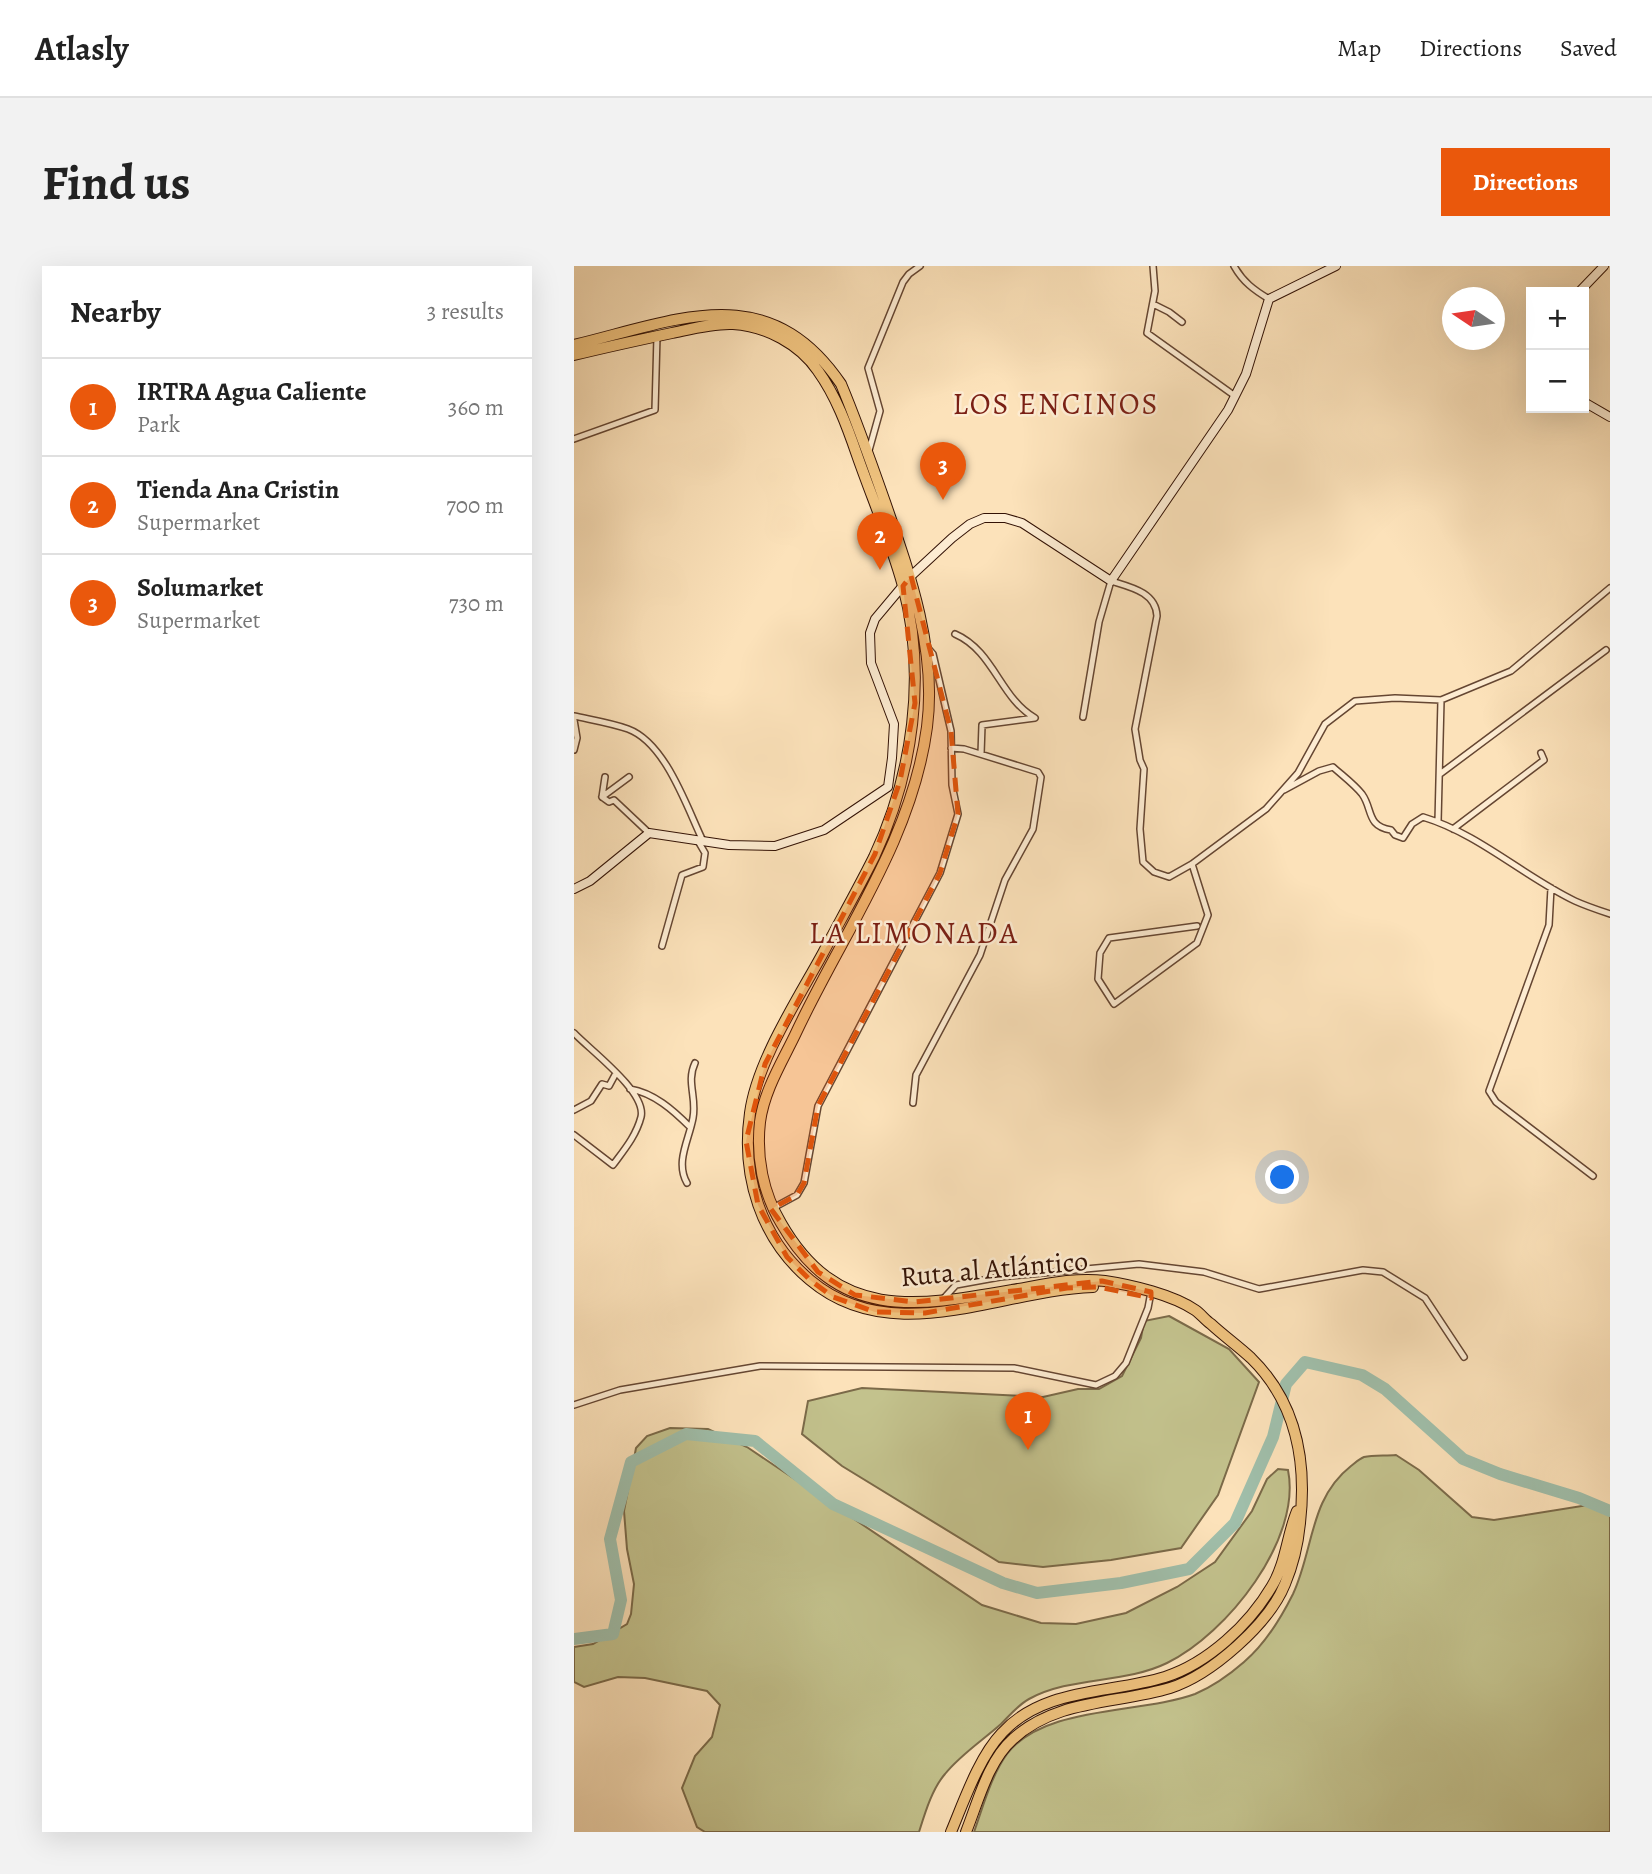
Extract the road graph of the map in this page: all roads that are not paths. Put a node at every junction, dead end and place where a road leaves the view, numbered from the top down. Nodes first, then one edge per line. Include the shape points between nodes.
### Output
1 (920, 266) edge
2 (1153, 266) edge
3 (1234, 266) edge
4 (1336, 266) edge
5 (1604, 266) edge
6 (1584, 287) edge
7 (1269, 299) junction
8 (1153, 304) junction
9 (1182, 322) dead end
10 (657, 336) junction
11 (574, 345) edge
12 (574, 355) edge
13 (1235, 396) junction
14 (1589, 404) edge
15 (1610, 416) edge
16 (574, 439) edge
17 (868, 454) junction
18 (911, 576) junction
19 (1111, 581) junction
20 (903, 586) junction
21 (1610, 588) edge
22 (955, 634) dead end
23 (925, 645) junction
24 (1606, 650) dead end
25 (1441, 700) junction
26 (1083, 717) dead end
27 (574, 718) edge
28 (951, 748) junction
29 (574, 750) edge
30 (981, 754) junction
31 (1541, 754) dead end
32 (1440, 774) junction
33 (605, 776) dead end
34 (629, 777) dead end
35 (1282, 791) junction
36 (602, 797) junction
37 (1438, 822) junction
38 (1453, 829) junction
39 (649, 833) junction
40 (701, 841) junction
41 (1192, 864) junction
42 (1551, 888) junction
43 (574, 889) edge
44 (1610, 914) edge
45 (1197, 926) dead end
46 (662, 946) dead end
47 (574, 1033) edge
48 (695, 1063) dead end
49 (616, 1073) junction
50 (630, 1089) junction
51 (913, 1103) dead end
52 (574, 1110) edge
53 (690, 1127) junction
54 (574, 1135) edge
55 (1593, 1176) dead end
56 (687, 1183) dead end
57 (773, 1208) junction
58 (1151, 1295) junction
59 (943, 1299) junction
60 (1464, 1357) dead end
61 (574, 1405) edge
62 (1301, 1501) junction
63 (951, 1832) edge
64 (966, 1832) edge

1 - 17 street via 903,282 868,368 880,411
2 - 8 street
3 - 7 street via 1252,289
4 - 7 street
5 - 6 street
7 - 13 street
8 - 9 street
8 - 13 street via 1147,333
10 - 12 highway, Ruta al Atlántico
10 - 16 street via 655,410
10 - 20 highway, Ruta al Atlántico via 733,324 784,340 816,367 846,422
11 - 17 highway, Ruta al Atlántico via 689,317 729,314 775,323 826,362 841,384
13 - 19 street
14 - 15 street
17 - 18 highway, Ruta al Atlántico
18 - 19 street via 970,524 984,518 1005,518 1022,523
18 - 20 street
18 - 23 highway, Ruta al Atlántico
19 - 26 street
19 - 41 street via 1138,590 1156,607 1135,729 1144,769 1143,862 1169,877
20 - 40 street via 874,618 870,634 871,663 894,724 888,787 824,830 775,846
20 - 58 highway, Ruta al Atlántico via 912,632 915,694 900,781 875,854 765,1064 751,1107 747,1141 758,1205 787,1257 810,1280 834,1297 875,1312 925,1313 1067,1288 1099,1287
21 - 25 street via 1511,671
22 - 30 street via 978,649 1018,705 1035,718 982,725
23 - 28 street via 933,654
23 - 57 highway, Ruta al Atlántico via 928,724 915,789 887,857 766,1096 759,1159
24 - 32 street
25 - 32 street
25 - 35 street via 1355,701 1325,724 1298,773
27 - 29 street
27 - 40 street via 630,730 646,742 672,772
28 - 30 street
28 - 57 street via 958,814 940,873 818,1106 804,1183 797,1195
30 - 51 street via 1038,772 1033,829 1005,880 980,956 916,1075
31 - 38 street via 1544,760
32 - 37 street
33 - 36 street
34 - 36 street
35 - 37 street via 1333,767 1364,797 1372,820 1383,829 1403,838 1423,817
35 - 41 street via 1266,809
36 - 39 street via 614,800
37 - 38 street
38 - 42 street
39 - 40 street
39 - 43 street
40 - 46 street via 703,867 682,875
41 - 45 street via 1208,915 1197,943 1114,1004 1098,979 1100,953 1109,938
42 - 44 street
42 - 55 street via 1549,925 1489,1091 1496,1102
47 - 49 street
48 - 53 street via 690,1074 694,1097
49 - 50 street
49 - 52 street via 609,1086 601,1084 591,1101
50 - 53 street via 660,1100
50 - 54 street via 642,1114 632,1141 613,1165
53 - 56 street via 682,1156
57 - 59 highway, Ruta al Atlántico via 796,1248 834,1284 887,1301
58 - 59 highway, Ruta al Atlántico via 1102,1281 1071,1281
58 - 61 street via 1126,1363 1115,1376 1096,1385 1014,1368 760,1366 621,1390
58 - 62 highway, Ruta al Atlántico via 1196,1311 1259,1367 1276,1389 1289,1412 1299,1454
59 - 60 street via 956,1285 1000,1277 1139,1264 1204,1272 1259,1289 1363,1270 1383,1272 1425,1298
62 - 63 highway, Ruta al Atlántico via 1273,1586 1228,1639 1164,1677 1035,1707 990,1747
62 - 64 highway, Ruta al Atlántico via 1296,1549 1284,1588 1251,1632 1192,1679 1059,1712 1031,1724 1000,1752

